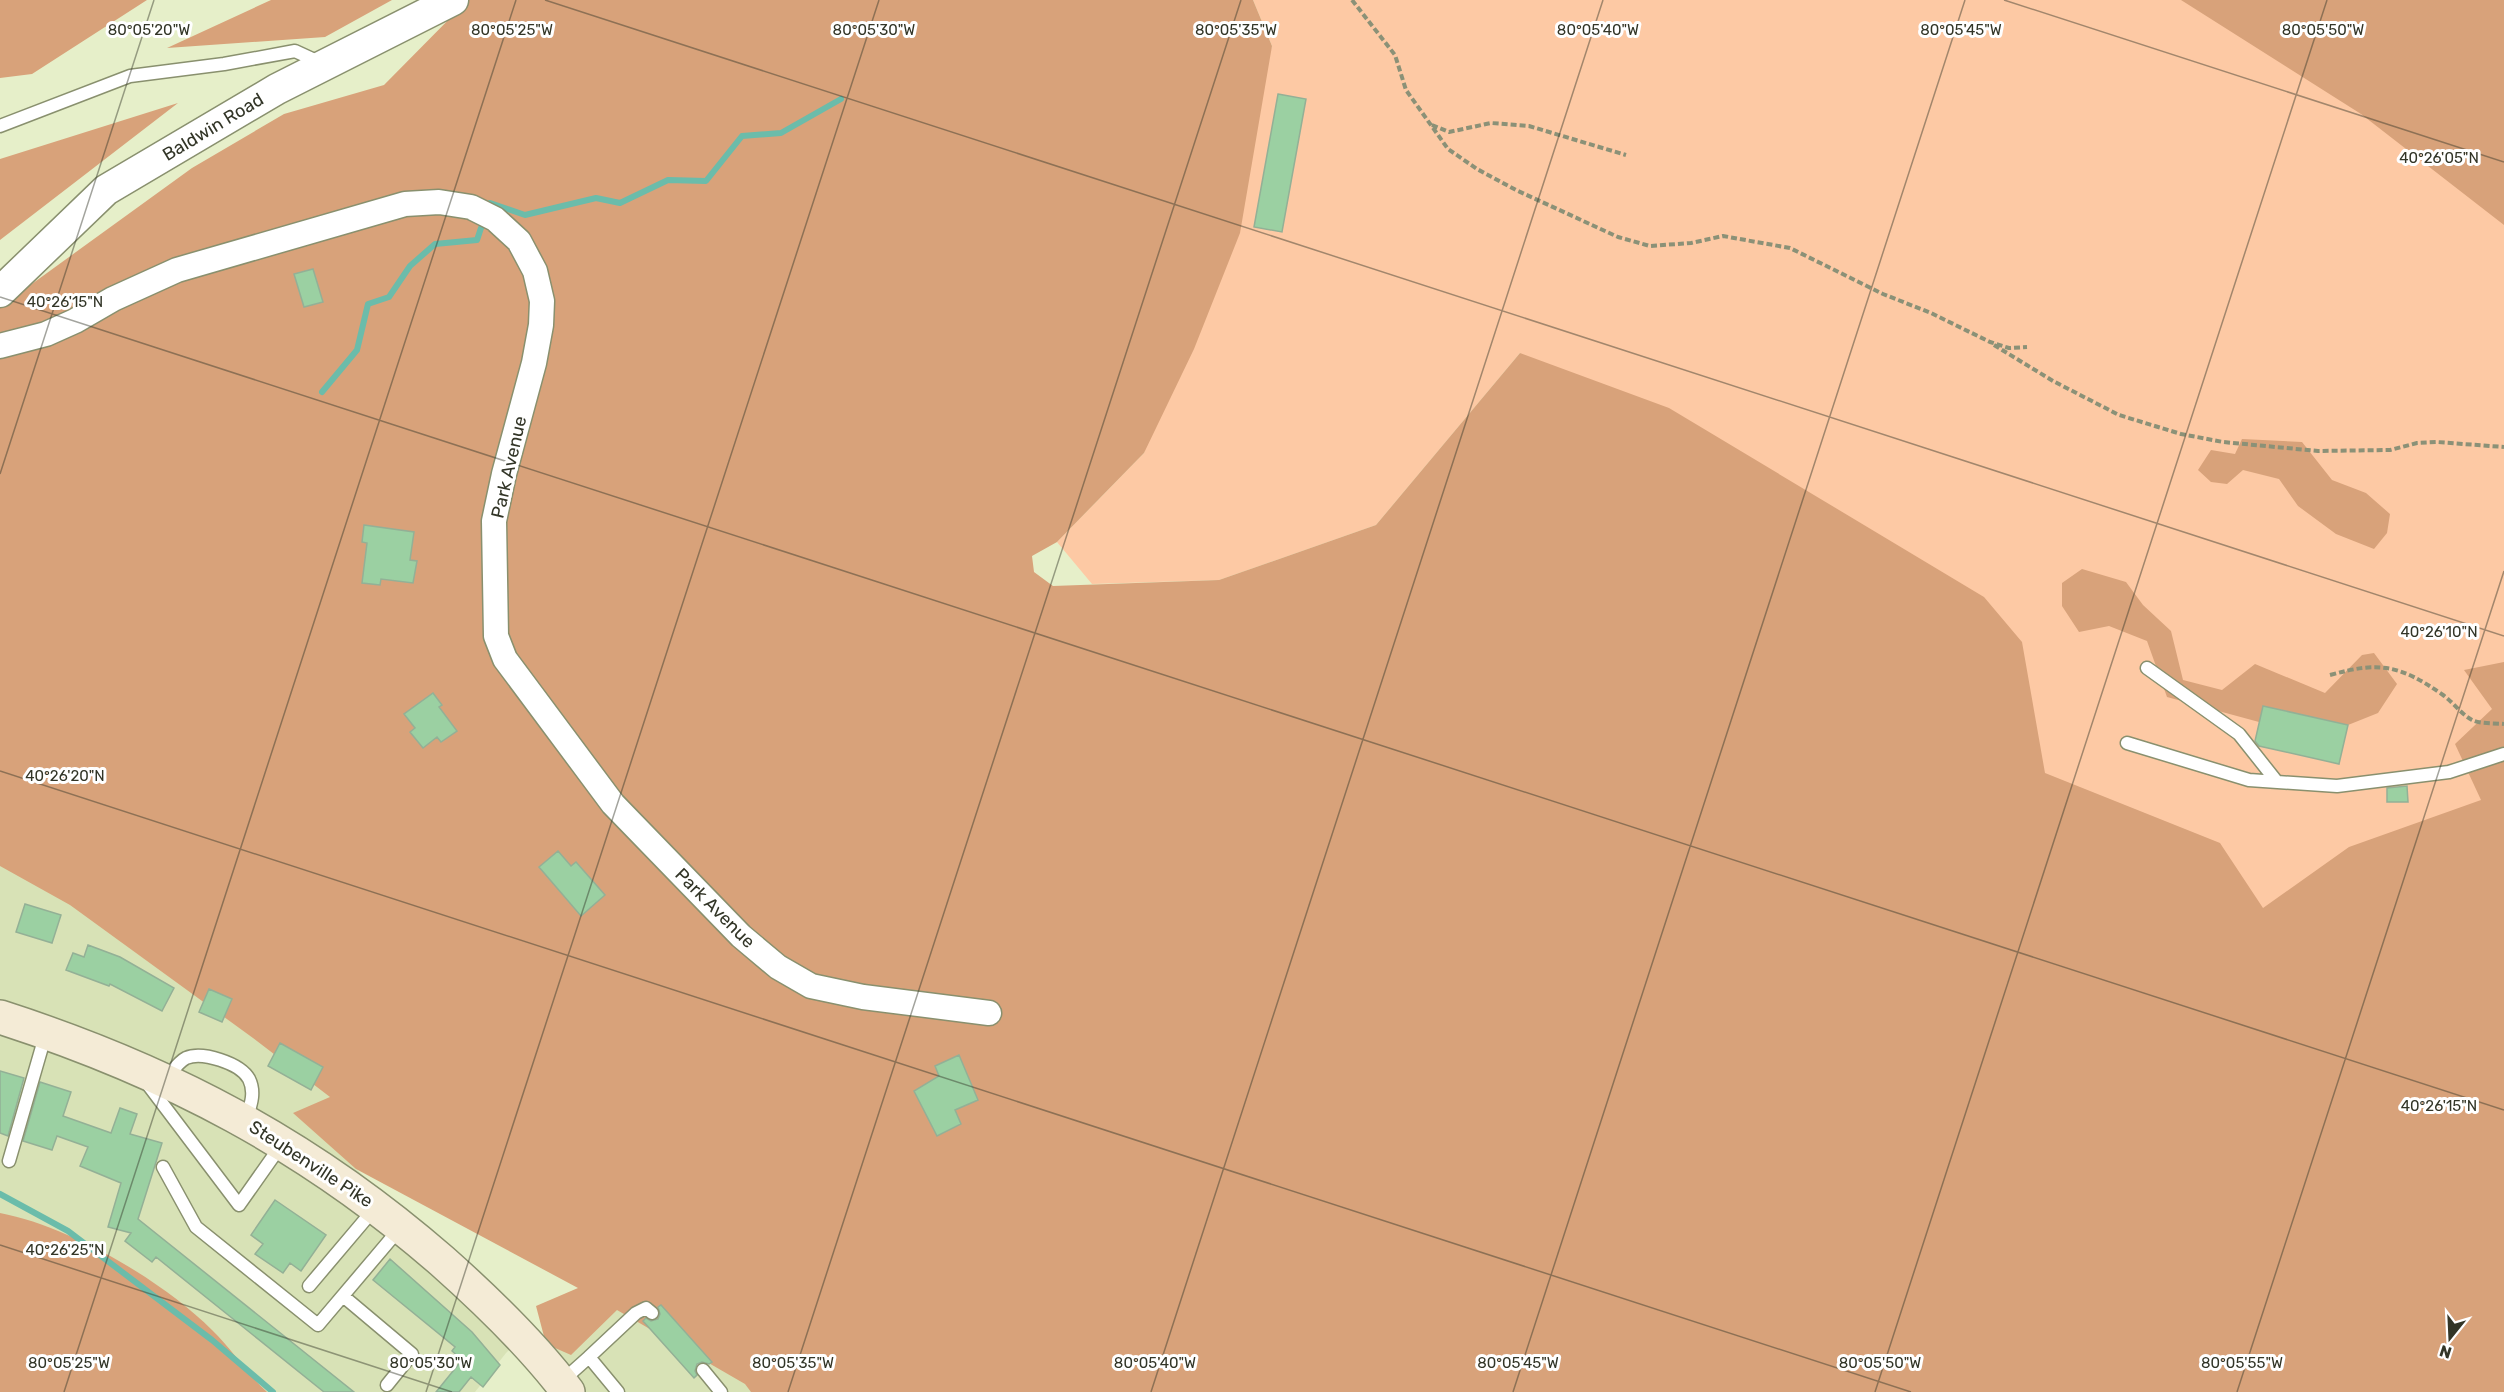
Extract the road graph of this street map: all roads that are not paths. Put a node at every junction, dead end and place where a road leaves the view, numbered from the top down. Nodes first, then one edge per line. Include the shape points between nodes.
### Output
1 (453, 0) edge
2 (324, 65) junction
3 (0, 126) edge
4 (0, 292) edge
5 (0, 346) edge
6 (2147, 669) dead end
7 (2127, 743) dead end
8 (2504, 754) edge
9 (2277, 782) junction
10 (989, 1013) dead end
11 (0, 1017) edge
12 (46, 1032) junction
13 (133, 1065) junction
14 (283, 1143) junction
15 (9, 1161) dead end
16 (163, 1167) dead end
17 (375, 1207) junction
18 (402, 1226) junction
19 (309, 1286) dead end
20 (342, 1296) junction
21 (652, 1313) dead end
22 (589, 1357) junction
23 (703, 1370) dead end
24 (387, 1385) dead end
25 (564, 1387) edge
26 (618, 1392) edge
27 (721, 1392) edge

1 - 2 street, Baldwin Road
2 - 3 lane via 295,51 130,76
2 - 4 street, Baldwin Road via 106,190
5 - 10 street, Park Avenue via 46,334 177,270 405,204 439,202 471,207 495,219 519,241 535,271 542,301 534,363 494,521 496,636 505,659 613,804 741,936 778,967 811,986
6 - 9 lane via 2239,734
7 - 9 lane via 2249,780
8 - 9 lane via 2449,772 2337,786
11 - 12 main road, Steubenville Pike
12 - 13 main road, Steubenville Pike
12 - 15 lane
13 - 14 main road, Steubenville Pike
13 - 14 lane via 239,1205
14 - 17 main road, Steubenville Pike
16 - 20 lane via 196,1227 318,1325
17 - 18 main road, Steubenville Pike
17 - 19 lane
18 - 20 lane
18 - 25 main road, Steubenville Pike via 473,1288
20 - 24 lane via 412,1354
21 - 22 lane via 646,1308 636,1313
22 - 25 lane
22 - 26 lane
23 - 27 lane

